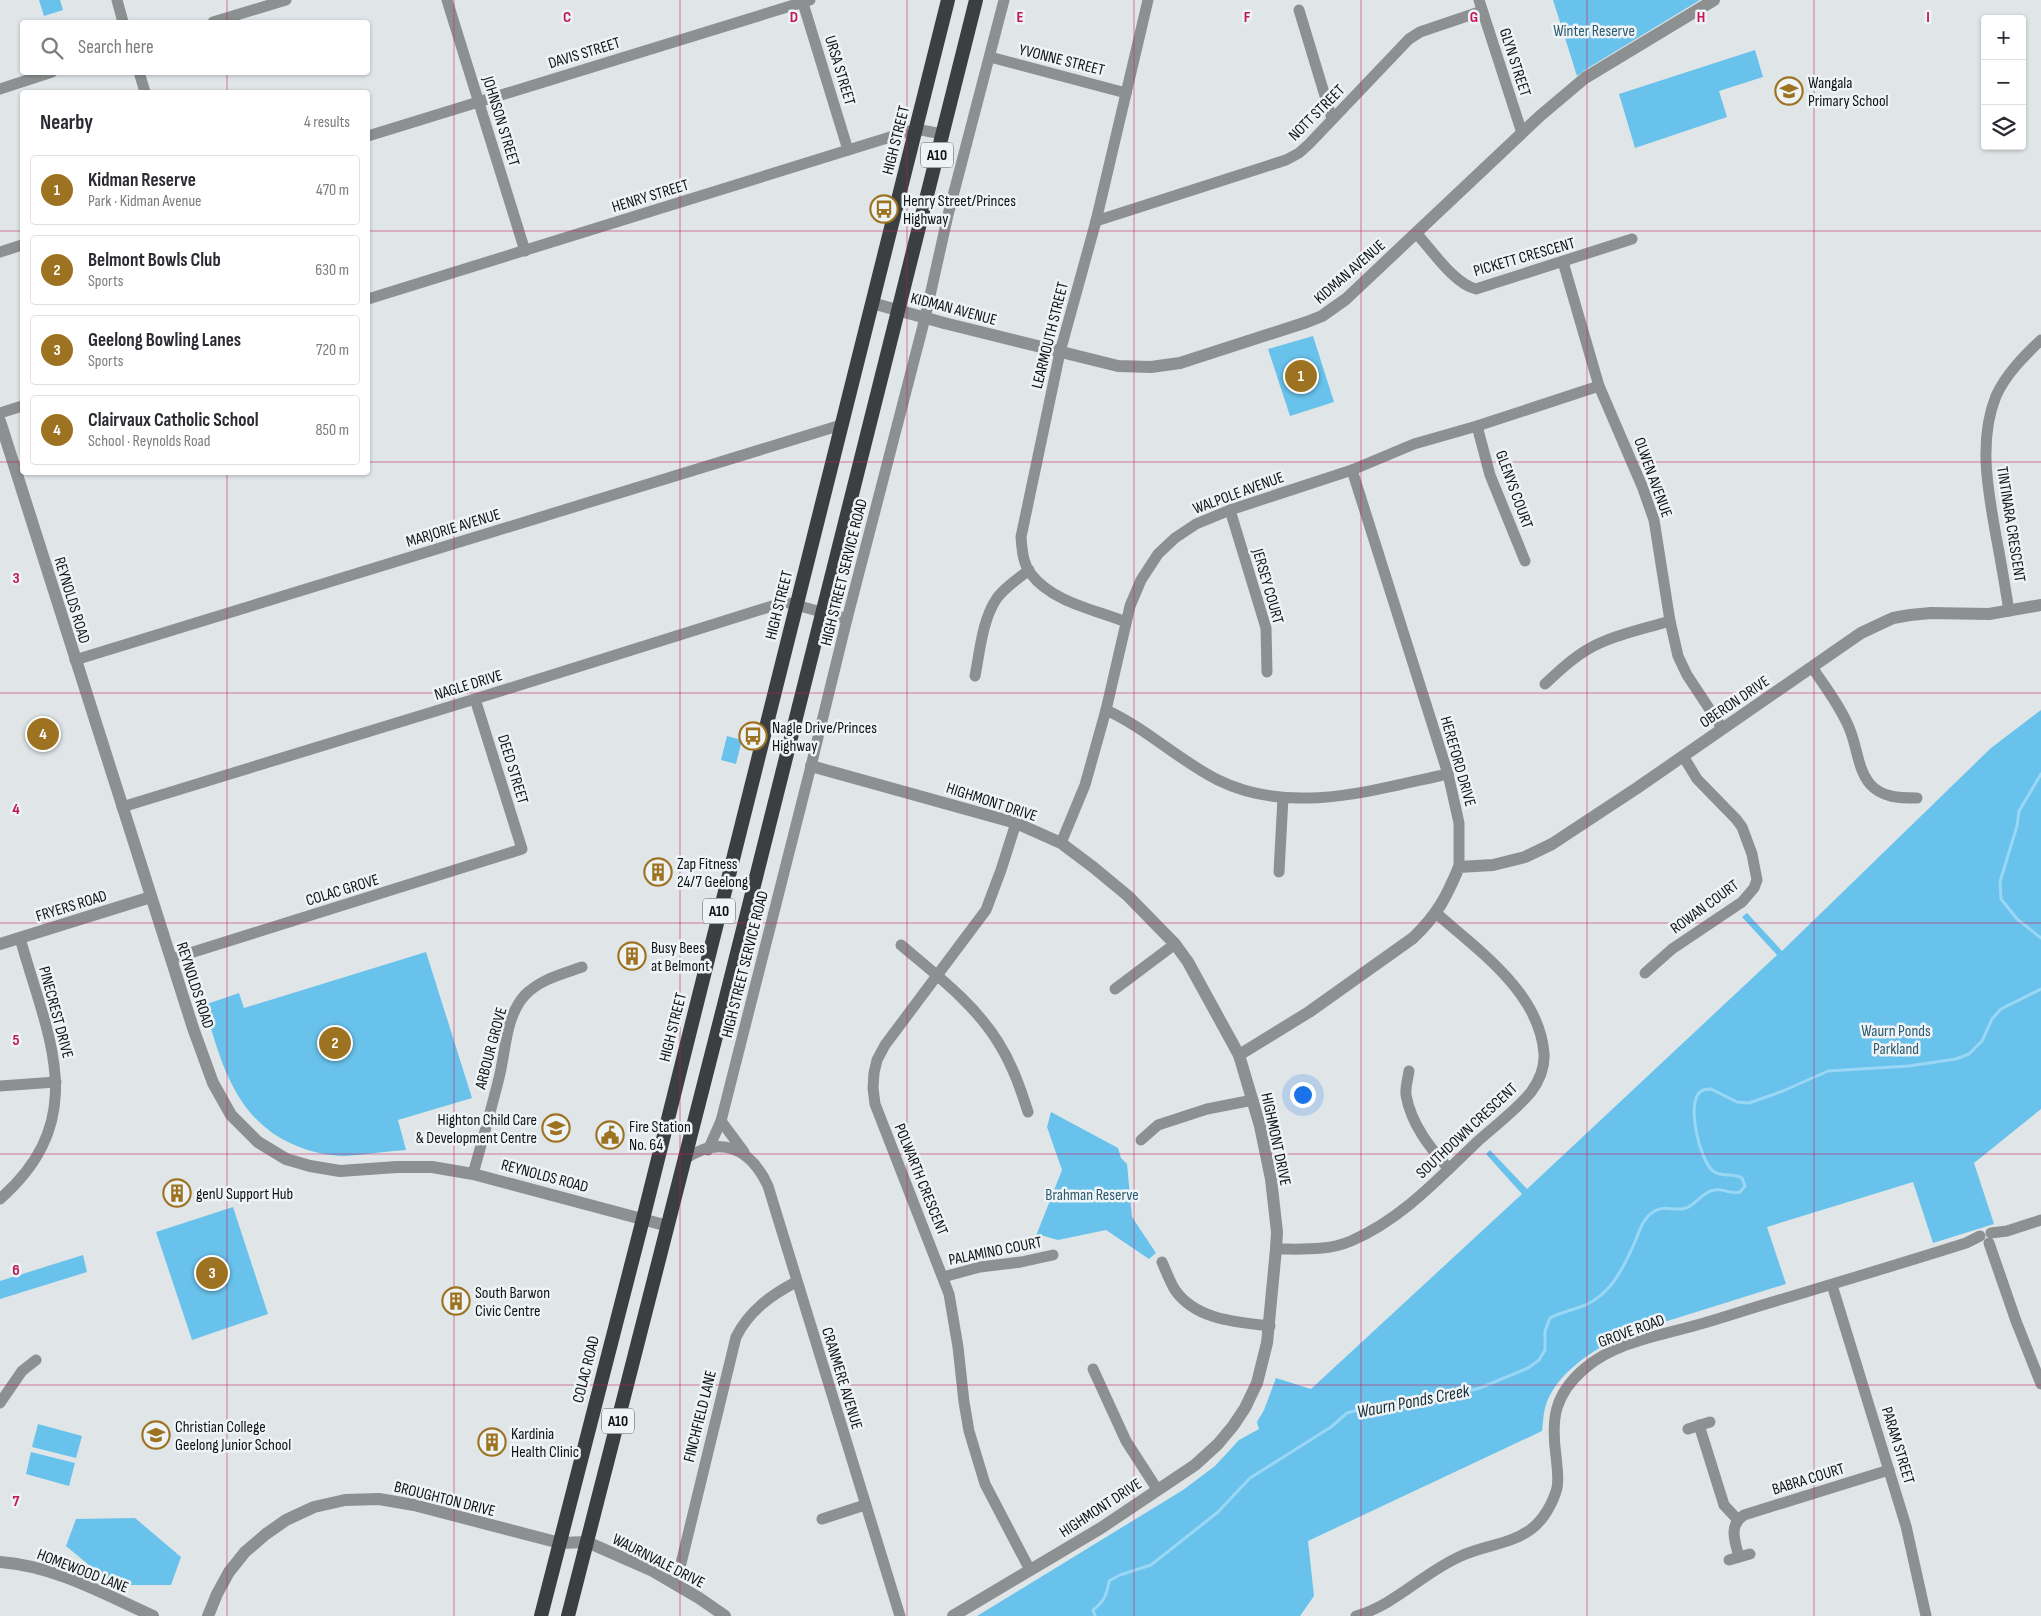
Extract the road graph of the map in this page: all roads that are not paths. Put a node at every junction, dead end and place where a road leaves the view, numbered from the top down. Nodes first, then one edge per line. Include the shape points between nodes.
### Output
1 (117, 0) edge
2 (286, 0) edge
3 (447, 0) edge
4 (948, 0) edge
5 (976, 0) edge
6 (1004, 0) edge
7 (1148, 0) edge
8 (1714, 0) edge
9 (805, 1) edge
10 (1481, 6) edge
11 (1299, 10) dead end
12 (123, 20) edge
13 (220, 20) edge
14 (990, 58) junction
15 (43, 75) edge
16 (140, 75) edge
17 (0, 89) edge
18 (144, 90) edge
19 (1126, 93) junction
20 (479, 101) junction
21 (1332, 119) junction
22 (916, 129) junction
23 (1522, 133) junction
24 (942, 134) junction
25 (370, 135) edge
26 (848, 150) junction
27 (1096, 220) junction
28 (1416, 233) junction
29 (1632, 240) dead end
30 (20, 246) edge
31 (525, 251) junction
32 (0, 252) edge
33 (1563, 262) junction
34 (370, 298) edge
35 (872, 303) junction
36 (898, 310) junction
37 (925, 318) junction
38 (2041, 340) edge
39 (1060, 352) junction
40 (1599, 386) junction
41 (20, 407) edge
42 (0, 413) edge
43 (0, 421) edge
44 (841, 425) junction
45 (1477, 426) junction
46 (1352, 470) junction
47 (1230, 510) junction
48 (1525, 562) dead end
49 (1029, 570) junction
50 (796, 604) junction
51 (2041, 605) edge
52 (2009, 611) junction
53 (823, 612) junction
54 (846, 619) junction
55 (1670, 621) junction
56 (1126, 622) junction
57 (75, 660) junction
58 (1812, 667) junction
59 (1266, 672) dead end
60 (975, 676) dead end
61 (1545, 684) dead end
62 (475, 699) junction
63 (1106, 710) junction
64 (1722, 728) junction
65 (1683, 756) junction
66 (811, 766) junction
67 (1448, 774) junction
68 (1282, 798) junction
69 (1917, 798) dead end
70 (122, 807) junction
71 (1016, 823) junction
72 (1061, 843) junction
73 (522, 849) joint
74 (1459, 867) junction
75 (1279, 872) dead end
76 (151, 897) junction
77 (1436, 913) junction
78 (20, 938) junction
79 (0, 944) edge
80 (1174, 944) junction
81 (901, 945) dead end
82 (171, 959) junction
83 (582, 967) dead end
84 (1645, 973) dead end
85 (937, 976) junction
86 (1115, 989) dead end
87 (1239, 1055) junction
88 (1409, 1071) dead end
89 (56, 1082) junction
90 (0, 1086) edge
91 (1253, 1100) junction
92 (1028, 1112) dead end
93 (721, 1121) junction
94 (1141, 1140) dead end
95 (708, 1150) junction
96 (746, 1155) junction
97 (685, 1159) junction
98 (1449, 1169) junction
99 (473, 1174) junction
100 (0, 1199) edge
101 (643, 1219) junction
102 (2041, 1220) edge
103 (668, 1226) junction
104 (1987, 1238) junction
105 (1276, 1249) junction
106 (1053, 1255) dead end
107 (1162, 1262) dead end
108 (943, 1276) junction
109 (796, 1282) junction
110 (1832, 1285) junction
111 (1270, 1326) junction
112 (36, 1360) dead end
113 (1093, 1369) dead end
114 (2041, 1384) edge
115 (0, 1403) edge
116 (1699, 1425) dead end
117 (1890, 1470) junction
118 (1157, 1489) junction
119 (865, 1505) junction
120 (822, 1520) dead end
121 (1738, 1520) junction
122 (560, 1542) junction
123 (581, 1543) junction
124 (1739, 1557) dead end
125 (0, 1562) edge
126 (1030, 1570) junction
127 (676, 1584) junction
128 (153, 1616) edge
129 (208, 1616) edge
130 (541, 1616) edge
131 (568, 1616) edge
132 (725, 1616) edge
133 (900, 1616) edge
134 (953, 1616) edge
135 (1356, 1616) edge
136 (1926, 1616) edge

1 - 12 street
2 - 13 street
3 - 20 street, JOHNSON STREET
4 - 22 highway, HIGH STREET / A10
5 - 24 highway, A10
6 - 14 street, HIGH STREET SERVICE ROAD
7 - 19 street, LEARMOUTH STREET
8 - 23 street, KIDMAN AVENUE via 1584,78
9 - 20 street, DAVIS STREET
9 - 26 street, URSA STREET
10 - 21 street, NOTT STREET via 1409,39
10 - 23 street, GLYN STREET
11 - 21 street
14 - 19 street, YVONNE STREET
14 - 37 street, HIGH STREET SERVICE ROAD via 948,215
15 - 17 street
16 - 18 street
19 - 27 street, LEARMOUTH STREET
20 - 25 street, DAVIS STREET
20 - 31 street, JOHNSON STREET
21 - 27 street, NOTT STREET via 1299,153 1286,160
22 - 24 street, HENRY STREET
22 - 26 street, HENRY STREET
22 - 35 highway, HIGH STREET / A10
23 - 28 street, KIDMAN AVENUE
24 - 36 highway, A10
26 - 31 street, HENRY STREET
27 - 39 street, LEARMOUTH STREET
28 - 33 street, PICKETT CRESCENT via 1458,280 1476,289
28 - 39 street, KIDMAN AVENUE via 1346,299 1307,322 1180,363 1151,367 1118,366
29 - 33 street, PICKETT CRESCENT
30 - 32 street
31 - 34 street, HENRY STREET
33 - 40 street, OLWEN AVENUE
35 - 36 street, KIDMAN AVENUE
35 - 44 highway, HIGH STREET / A10
36 - 37 street, KIDMAN AVENUE
36 - 53 highway, A10
37 - 39 street, KIDMAN AVENUE
37 - 54 street, HIGH STREET SERVICE ROAD
38 - 52 street, TINTINARA CRESCENT via 2008,375 1990,414 1987,436 1987,478
39 - 49 street, LEARMOUTH STREET via 1021,537 1022,552
40 - 45 street, WALPOLE AVENUE
40 - 55 street, OLWEN AVENUE via 1649,504 1658,535
41 - 42 street
43 - 57 street, REYNOLDS ROAD
44 - 50 highway, HIGH STREET / A10
44 - 57 street, MARJORIE AVENUE
45 - 46 street, WALPOLE AVENUE via 1414,444
45 - 48 street, GLENYS COURT via 1490,474
46 - 47 street, WALPOLE AVENUE
46 - 67 street, HEREFORD DRIVE
47 - 56 street, WALPOLE AVENUE via 1196,524 1158,554 1141,580
47 - 59 street, JERSEY COURT via 1266,628
49 - 56 street, LEARMOUTH STREET via 1045,587 1062,597
49 - 60 street via 1002,592 992,607
50 - 53 street, NAGLE DRIVE
50 - 62 street, NAGLE DRIVE via 785,602
50 - 101 highway, HIGH STREET / A10
51 - 52 street, OBERON DRIVE
52 - 58 street, OBERON DRIVE via 1931,613 1893,618 1861,634
53 - 54 street
53 - 97 highway, A10
54 - 66 street, HIGH STREET SERVICE ROAD
55 - 61 street via 1598,644 1562,668
55 - 64 street, OLWEN AVENUE via 1678,656
56 - 63 street, WALPOLE AVENUE
57 - 70 street, REYNOLDS ROAD
58 - 64 street, OBERON DRIVE
58 - 69 street via 1842,713 1870,785 1890,797
62 - 70 street, NAGLE DRIVE
62 - 73 street, DEED STREET
63 - 68 street via 1218,780 1246,792
63 - 72 street, WALPOLE AVENUE via 1085,785
64 - 65 street, OBERON DRIVE
65 - 74 street, OBERON DRIVE via 1552,844 1525,857 1493,865
65 - 84 street, ROWAN COURT via 1697,779 1742,827 1757,880 1742,902 1672,949
66 - 71 street, HIGHMONT DRIVE
66 - 93 street, HIGH STREET SERVICE ROAD
67 - 68 street via 1354,794
67 - 74 street, HEREFORD DRIVE via 1459,824
68 - 75 street
70 - 76 street, REYNOLDS ROAD
71 - 72 street, HIGHMONT DRIVE
71 - 85 street, POLWARTH CRESCENT via 986,910
72 - 80 street, HIGHMONT DRIVE via 1128,896
73 - 82 street, COLAC GROVE
74 - 77 street, HEREFORD DRIVE
76 - 78 street, FRYERS ROAD
76 - 82 street, REYNOLDS ROAD
77 - 87 street, HEREFORD DRIVE via 1413,938 1358,979
77 - 98 street, SOUTHDOWN CRESCENT via 1495,965 1521,993 1540,1032 1544,1056 1543,1070 1531,1092
78 - 79 street, FRYERS ROAD
78 - 89 street, PINECREST DRIVE via 51,1042
80 - 86 street
80 - 87 street, HIGHMONT DRIVE
81 - 85 street
82 - 99 street, REYNOLDS ROAD via 215,1089 231,1115 258,1142 286,1159 340,1172 432,1167
83 - 99 street, ARBOUR GROVE via 541,982 517,1006
85 - 92 street via 972,1008 997,1040 1015,1075
85 - 108 street, POLWARTH CRESCENT via 886,1045 878,1060 873,1088 882,1125
87 - 91 street, HIGHMONT DRIVE
88 - 98 street via 1406,1094 1414,1117 1426,1143
89 - 90 street
89 - 100 street, PINECREST DRIVE via 48,1136 32,1166
91 - 94 street via 1208,1109 1158,1125
91 - 105 street, HIGHMONT DRIVE via 1271,1179
93 - 95 street, HIGH STREET SERVICE ROAD
93 - 96 street, CRANMERE AVENUE
95 - 96 street via 735,1149
95 - 97 street via 695,1152
96 - 109 street, CRANMERE AVENUE via 768,1186
97 - 103 highway, A10
98 - 105 street, SOUTHDOWN CRESCENT via 1392,1218 1363,1236 1328,1247
99 - 101 street, REYNOLDS ROAD
101 - 103 street, REYNOLDS ROAD
101 - 122 highway, COLAC ROAD / A10
102 - 104 street, GROVE ROAD
103 - 123 highway, A10
104 - 110 street, GROVE ROAD
104 - 114 street
105 - 111 street, HIGHMONT DRIVE
106 - 108 street, PALAMINO COURT
107 - 111 street via 1175,1290 1195,1309 1228,1322
108 - 126 street, POLWARTH CRESCENT via 955,1321 964,1402 974,1446 989,1492
109 - 119 street, CRANMERE AVENUE
109 - 127 street, FINCHFIELD LANE via 761,1304 741,1326 736,1337
110 - 117 street, PARAM STREET
110 - 135 street, GROVE ROAD via 1625,1346 1585,1368 1560,1396 1553,1432 1557,1486 1552,1502 1532,1528 1517,1539 1462,1555 1384,1604
111 - 118 street, HIGHMONT DRIVE via 1257,1383 1233,1426 1195,1465
112 - 115 street via 22,1371
113 - 118 street via 1126,1441
116 - 121 street via 1724,1505
117 - 121 street, BABRA COURT via 1748,1513
117 - 136 street, PARAM STREET
118 - 126 street, HIGHMONT DRIVE via 1101,1528
119 - 120 street
119 - 133 street, CRANMERE AVENUE
121 - 124 street via 1733,1532
122 - 123 street, BROUGHTON DRIVE
122 - 129 street, BROUGHTON DRIVE via 414,1505 379,1499 345,1500 314,1507 266,1534 245,1552 230,1572
122 - 130 highway, COLAC ROAD / A10
123 - 127 street, WAURNVALE DRIVE via 619,1555
123 - 131 highway, A10
125 - 128 street, HOMEWOOD LANE via 48,1571
126 - 134 street, HIGHMONT DRIVE
127 - 132 street, WAURNVALE DRIVE

